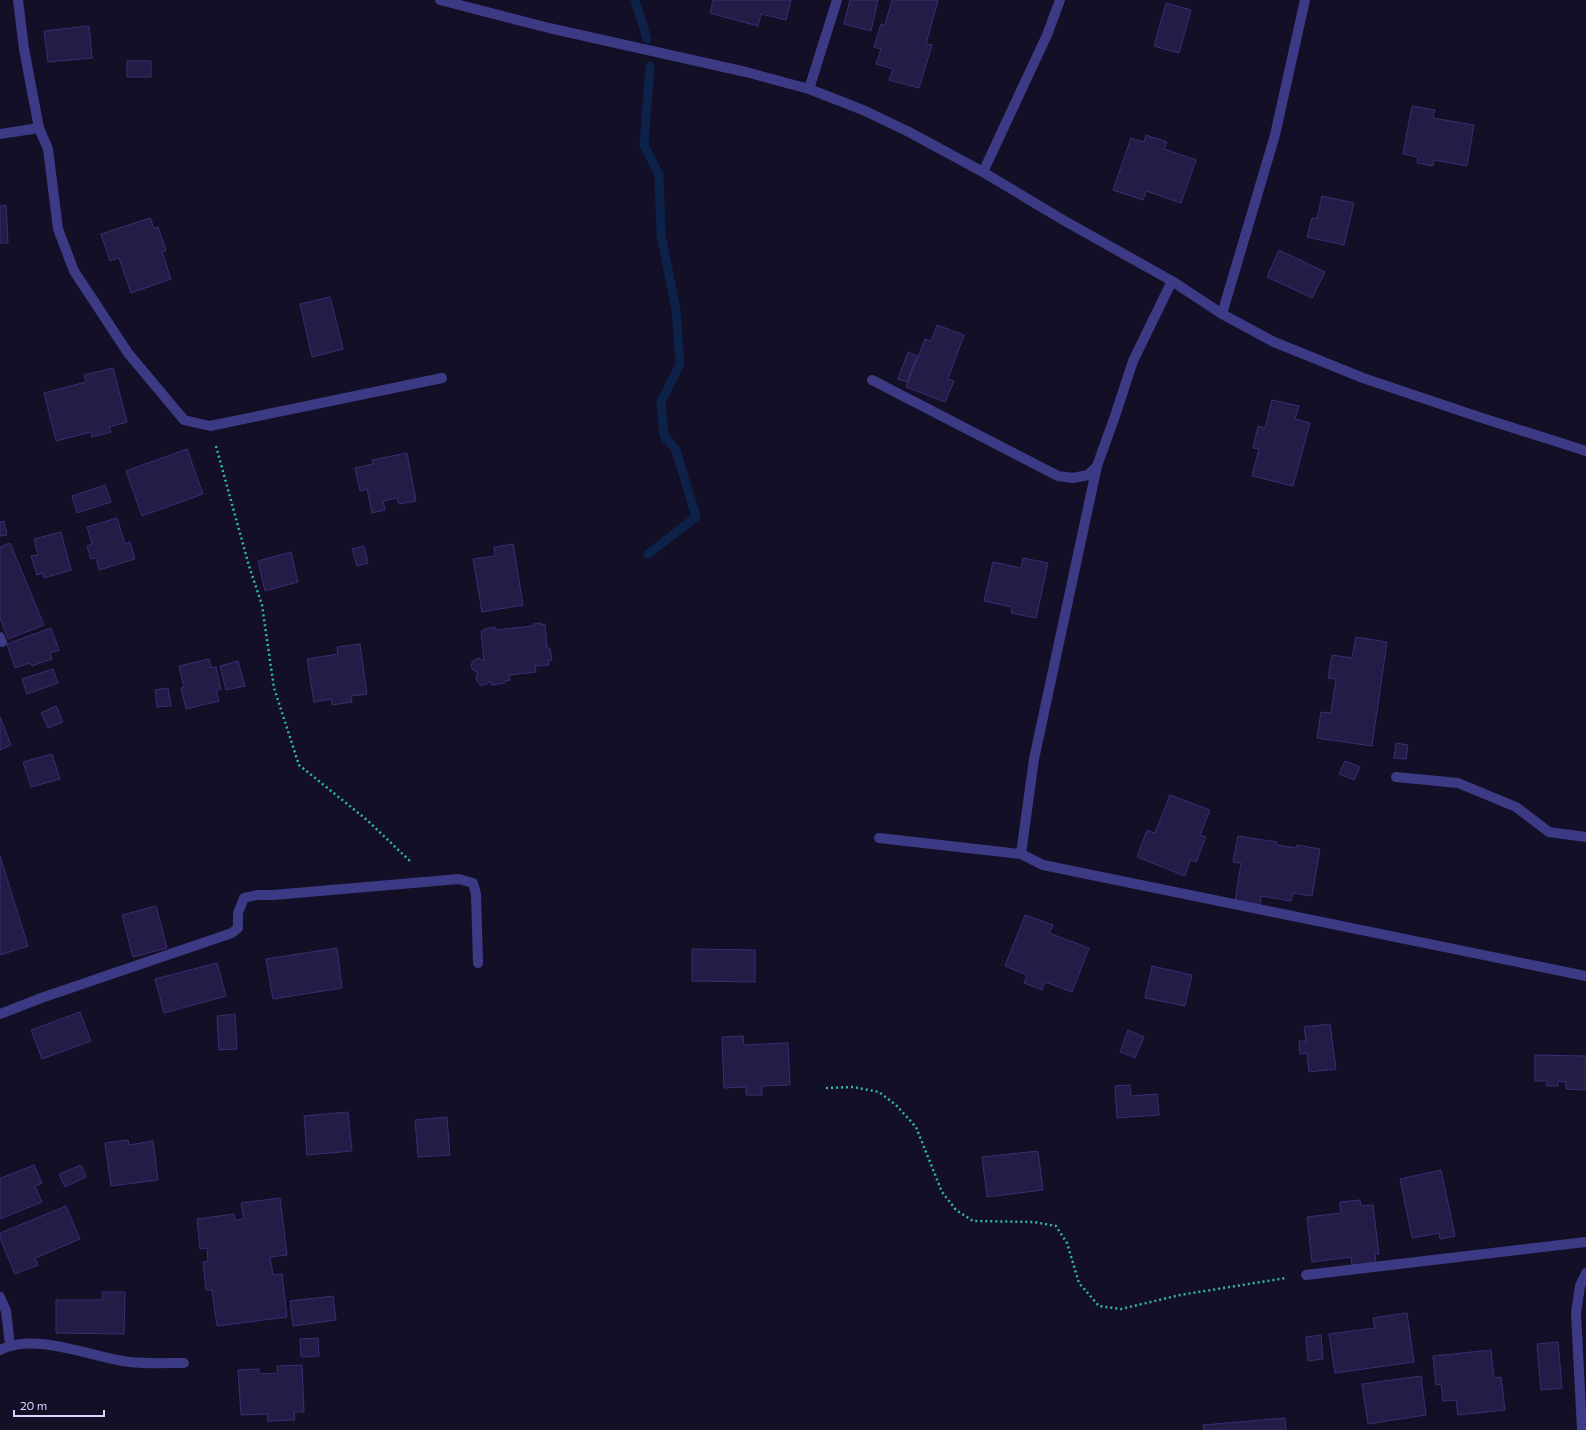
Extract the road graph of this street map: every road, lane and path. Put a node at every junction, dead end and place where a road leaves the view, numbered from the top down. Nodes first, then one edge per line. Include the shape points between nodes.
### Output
1 (18, 0) edge
2 (440, 0) edge
3 (837, 0) edge
4 (1060, 0) edge
5 (1305, 0) edge
6 (809, 89) junction
7 (39, 128) junction
8 (0, 134) edge
9 (983, 172) junction
10 (1172, 281) junction
11 (1222, 314) junction
12 (442, 378) dead end
13 (872, 380) dead end
14 (210, 426) junction
15 (1586, 451) edge
16 (1096, 466) junction
17 (1396, 776) dead end
18 (1586, 837) edge
19 (879, 838) dead end
20 (1021, 854) junction
21 (432, 881) junction
22 (478, 963) dead end
23 (1586, 976) edge
24 (0, 1014) edge
25 (826, 1088) dead end
26 (1586, 1242) edge
27 (1586, 1273) edge
28 (1306, 1275) joint
29 (0, 1297) edge
30 (10, 1345) junction
31 (0, 1350) edge
32 (184, 1363) dead end
33 (1582, 1430) edge

1 - 7 street via 24,49
2 - 6 street
3 - 6 street
4 - 9 street via 1047,35
5 - 11 street via 1275,135
6 - 9 street via 863,110
7 - 8 street
7 - 14 street via 48,149 58,230 74,271 128,353 184,420
9 - 10 street
10 - 11 street
10 - 16 street via 1133,361
11 - 15 street via 1274,342 1363,378
12 - 14 street
13 - 16 street via 1058,476 1073,478 1088,475
14 - 21 path via 262,605 274,688 299,765 368,820
16 - 20 street via 1034,759
17 - 18 street via 1458,783 1516,807 1549,832
19 - 20 street
20 - 23 street via 1043,865
21 - 22 street via 459,879 473,883 476,894
21 - 24 street via 244,898 238,913 238,928 232,933
25 - 28 path via 853,1087 879,1092 896,1105 916,1127 942,1192 956,1210 973,1221 1034,1222 1056,1226 1066,1243 1079,1283 1099,1306 1121,1309 1180,1295
26 - 28 street
27 - 33 street via 1580,1286 1576,1313
29 - 30 street via 6,1311
30 - 31 street
30 - 32 street via 35,1343 129,1362

